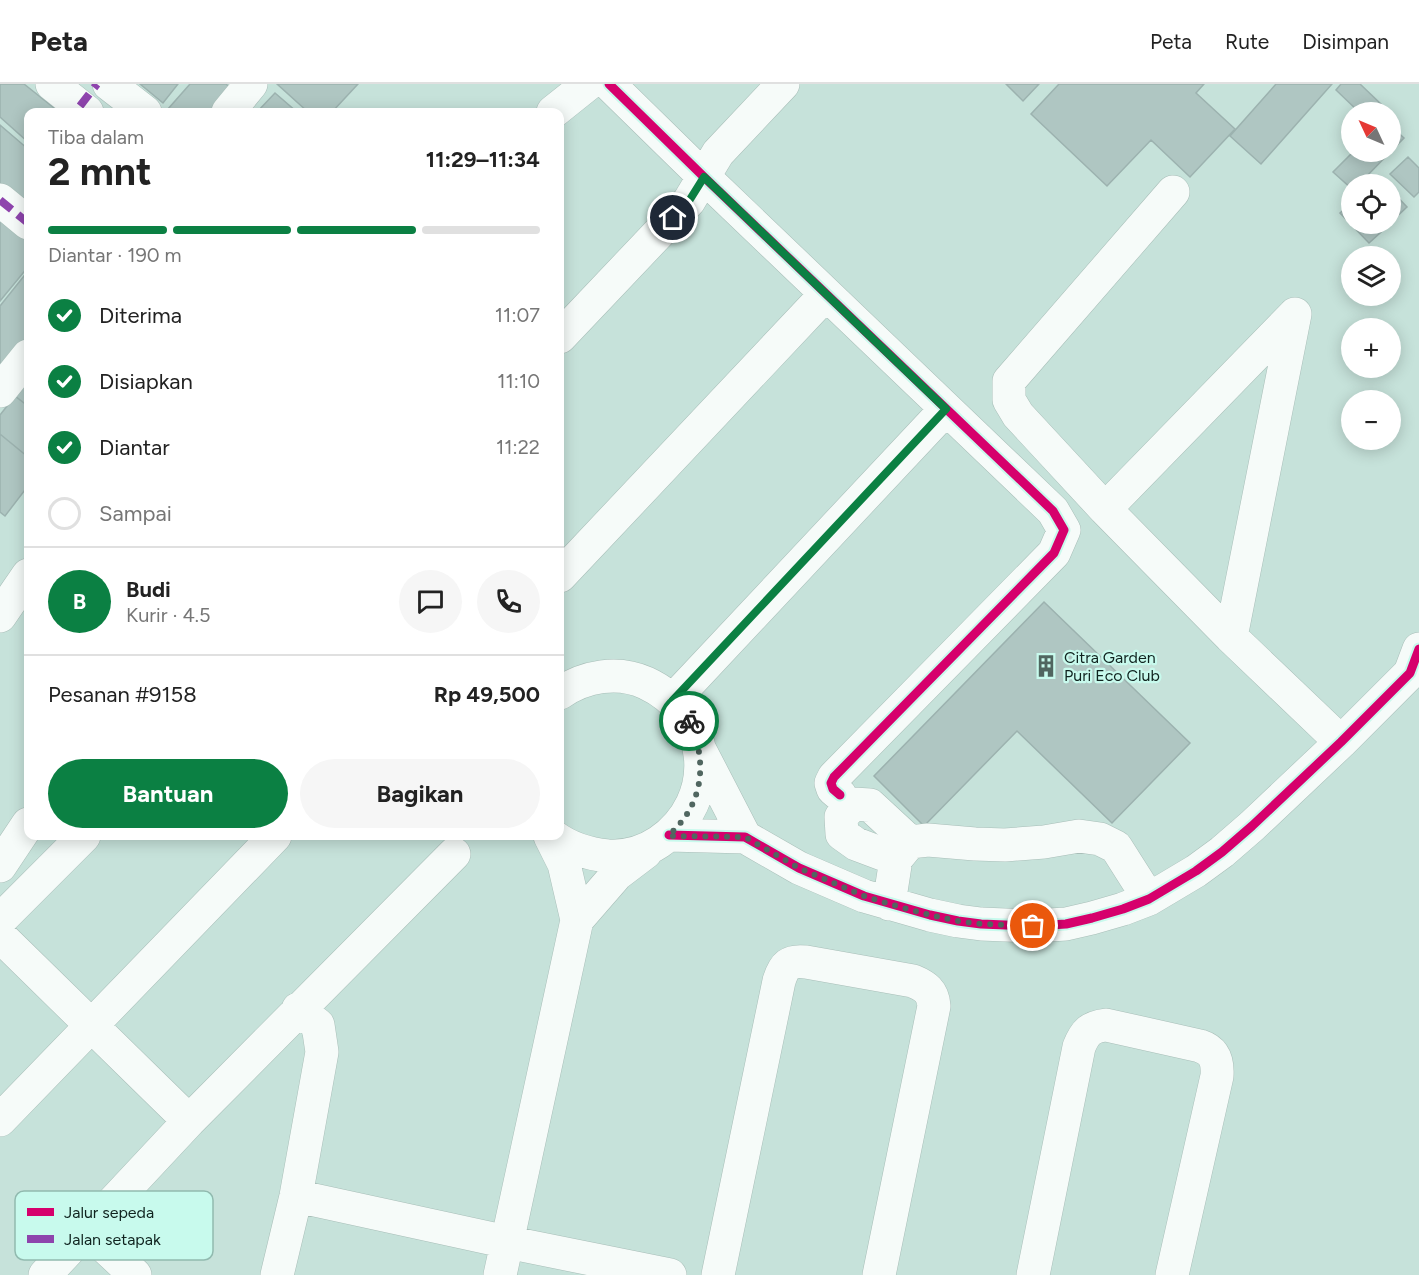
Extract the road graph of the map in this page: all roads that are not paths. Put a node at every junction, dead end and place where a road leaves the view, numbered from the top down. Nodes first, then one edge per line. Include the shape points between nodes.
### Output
1 (52, 84) edge
2 (109, 84) edge
3 (251, 84) edge
4 (555, 84) edge
5 (588, 84) edge
6 (609, 84) edge
7 (783, 84) edge
8 (88, 101) edge
9 (140, 108) edge
10 (231, 108) edge
11 (540, 108) edge
12 (559, 108) edge
13 (704, 177) junction
14 (1173, 192) dead end
15 (0, 200) edge
16 (24, 220) edge
17 (826, 294) junction
18 (564, 333) edge
19 (24, 361) edge
20 (0, 391) edge
21 (946, 409) junction
22 (1105, 509) junction
23 (564, 572) edge
24 (24, 581) edge
25 (0, 616) edge
26 (1232, 637) junction
27 (1416, 664) edge
28 (564, 690) edge
29 (673, 700) junction
30 (1341, 742) junction
31 (700, 750) junction
32 (840, 795) dead end
33 (24, 830) edge
34 (745, 837) junction
35 (80, 840) edge
36 (271, 840) edge
37 (554, 840) edge
38 (558, 840) edge
39 (661, 841) junction
40 (454, 854) dead end
41 (0, 866) edge
42 (1149, 899) junction
43 (889, 904) junction
44 (0, 920) edge
45 (577, 920) junction
46 (0, 936) edge
47 (298, 1009) junction
48 (91, 1025) junction
49 (0, 1120) edge
50 (189, 1120) junction
51 (123, 1191) edge
52 (297, 1196) junction
53 (507, 1242) junction
54 (59, 1260) edge
55 (117, 1260) edge
56 (130, 1273) edge
57 (45, 1275) edge
58 (277, 1275) edge
59 (500, 1275) edge
60 (670, 1275) edge
61 (718, 1275) edge
62 (879, 1275) edge
63 (1033, 1275) edge
64 (1172, 1275) edge

1 - 8 street
2 - 9 street
3 - 10 street
4 - 11 street
5 - 12 street
6 - 13 street
7 - 13 street via 718,153
13 - 17 street
13 - 18 street via 689,201
14 - 22 street via 1009,381 1009,400 1018,415
15 - 16 street
17 - 21 street
17 - 23 street
19 - 20 street
21 - 29 street
21 - 32 street via 1053,511 1064,530 1054,553 834,777 831,783
22 - 26 street
22 - 26 street via 1295,314
24 - 25 street
26 - 30 street
27 - 30 street
28 - 29 street via 586,680 624,677 642,681
29 - 31 street via 686,715
30 - 42 street via 1221,852
31 - 34 street
31 - 39 street via 701,769 692,807
33 - 41 street
34 - 39 street
34 - 43 street via 799,868
35 - 44 street
36 - 48 street
37 - 45 street via 564,864
38 - 39 street via 591,855 617,856 636,853
39 - 45 street via 617,874
40 - 47 street
42 - 43 street via 1092,918 1033,926 958,921
42 - 43 street via 1116,847 1100,839 1079,836 1005,845 928,840 904,850
45 - 53 street
46 - 48 street
47 - 50 street
47 - 52 street via 318,1025 322,1053
48 - 49 street
48 - 50 street
50 - 51 street
52 - 53 street
52 - 58 street
53 - 59 street
53 - 60 street
54 - 57 street
55 - 56 street
61 - 62 street via 778,981 783,969 795,961 912,981 926,987 934,1000
63 - 64 street via 1079,1047 1090,1030 1106,1025 1200,1046 1212,1052 1217,1062

